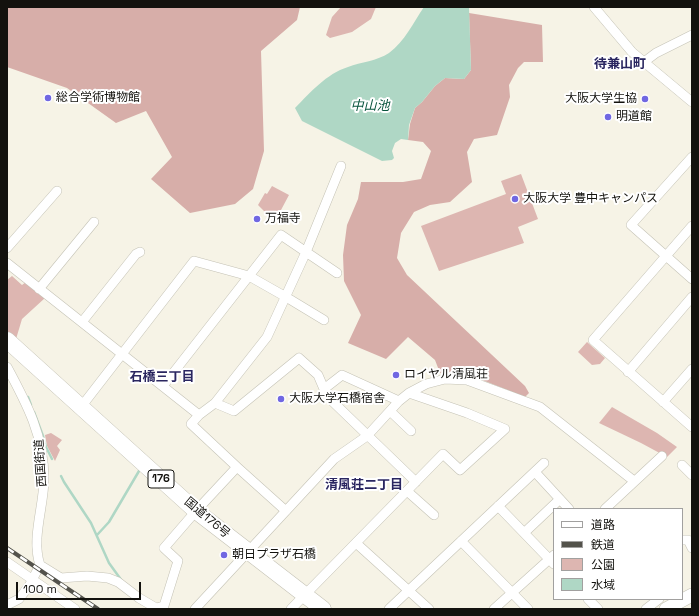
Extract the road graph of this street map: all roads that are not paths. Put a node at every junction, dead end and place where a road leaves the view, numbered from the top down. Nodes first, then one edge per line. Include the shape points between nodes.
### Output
1 (594, 7) edge
2 (692, 35) edge
3 (644, 62) junction
4 (692, 102) edge
5 (692, 157) edge
6 (341, 166) dead end
7 (57, 191) dead end
8 (94, 222) dead end
9 (692, 226) edge
10 (7, 248) edge
11 (140, 252) dead end
12 (306, 252) junction
13 (666, 257) junction
14 (7, 263) edge
15 (337, 273) dead end
16 (249, 276) junction
17 (692, 279) edge
18 (39, 289) junction
19 (286, 297) junction
20 (692, 297) edge
21 (324, 320) dead end
22 (82, 322) junction
23 (7, 340) edge
24 (123, 353) junction
25 (7, 367) edge
26 (692, 369) edge
27 (628, 372) junction
28 (163, 386) junction
29 (324, 389) junction
30 (409, 393) junction
31 (399, 401) junction
32 (663, 402) junction
33 (215, 403) junction
34 (81, 407) junction
35 (390, 411) junction
36 (200, 415) junction
37 (692, 427) edge
38 (411, 431) dead end
39 (367, 436) junction
40 (662, 456) dead end
41 (544, 463) dead end
42 (682, 465) dead end
43 (237, 466) junction
44 (535, 472) junction
45 (692, 475) edge
46 (634, 481) junction
47 (416, 482) junction
48 (407, 491) junction
49 (560, 499) junction
50 (498, 506) junction
51 (568, 508) edge
52 (606, 508) edge
53 (196, 511) junction
54 (286, 511) junction
55 (434, 515) dead end
56 (524, 533) junction
57 (683, 540) edge
58 (461, 541) junction
59 (356, 543) junction
60 (692, 548) edge
61 (248, 552) junction
62 (552, 560) edge
63 (7, 562) edge
64 (40, 565) junction
65 (32, 580) junction
66 (408, 591) junction
67 (512, 593) junction
68 (305, 595) junction
69 (658, 600) edge
70 (681, 600) edge
71 (7, 605) edge
72 (66, 606) edge
73 (75, 609) edge
74 (164, 609) edge
75 (197, 609) edge
76 (291, 609) edge
77 (323, 609) edge
78 (389, 609) edge
79 (429, 609) edge
80 (494, 609) edge
81 (528, 609) edge
82 (646, 609) edge
83 (666, 609) edge

1 - 3 street via 632,52
2 - 3 street
3 - 4 street
5 - 13 street via 631,225
6 - 12 street
7 - 10 street
8 - 18 street
9 - 13 street
11 - 22 street
12 - 15 street
12 - 16 street via 281,234
12 - 19 street
13 - 17 street
13 - 27 street via 593,340
14 - 18 street
16 - 19 street
16 - 24 street via 194,261
16 - 28 street
18 - 22 street
19 - 21 street
19 - 33 street via 268,337
20 - 27 street
22 - 24 street
23 - 34 highway, 国道176号 / 176
24 - 28 street
24 - 34 street
25 - 64 street, 西国街道 via 39,433 42,447 44,480 37,538
26 - 32 street
27 - 32 street
28 - 36 street
29 - 31 street via 342,375
29 - 33 street via 318,375 299,358 234,411
29 - 39 street via 332,401
30 - 31 street
30 - 46 street via 445,378 467,380 533,404
30 - 47 street via 505,429 460,470 443,454
31 - 35 street
32 - 37 street
33 - 36 street
34 - 53 highway, 国道176号 / 176
35 - 38 street
35 - 39 street
36 - 43 street via 191,424
39 - 47 street
39 - 54 street via 334,459
40 - 46 street
41 - 44 street
42 - 45 street
43 - 53 street
43 - 54 street
44 - 49 street
44 - 50 street
46 - 52 street
47 - 48 street
48 - 55 street
48 - 59 street
49 - 51 street
49 - 56 street
50 - 56 street
50 - 58 street
53 - 61 highway, 国道176号 / 176
53 - 74 street via 164,548 178,561
54 - 61 street
56 - 62 street
57 - 60 street via 688,540
58 - 66 street
58 - 67 street
59 - 66 street
59 - 68 street
61 - 68 highway, 国道176号 / 176
61 - 75 street
62 - 67 street
63 - 65 street
64 - 65 street
64 - 74 street via 61,578 108,578 156,608
65 - 71 street via 19,599
65 - 72 street
66 - 78 street
66 - 79 street
67 - 80 street
67 - 81 street
68 - 76 street
68 - 77 highway, 国道176号 / 176
69 - 82 street
70 - 83 street
72 - 73 street

